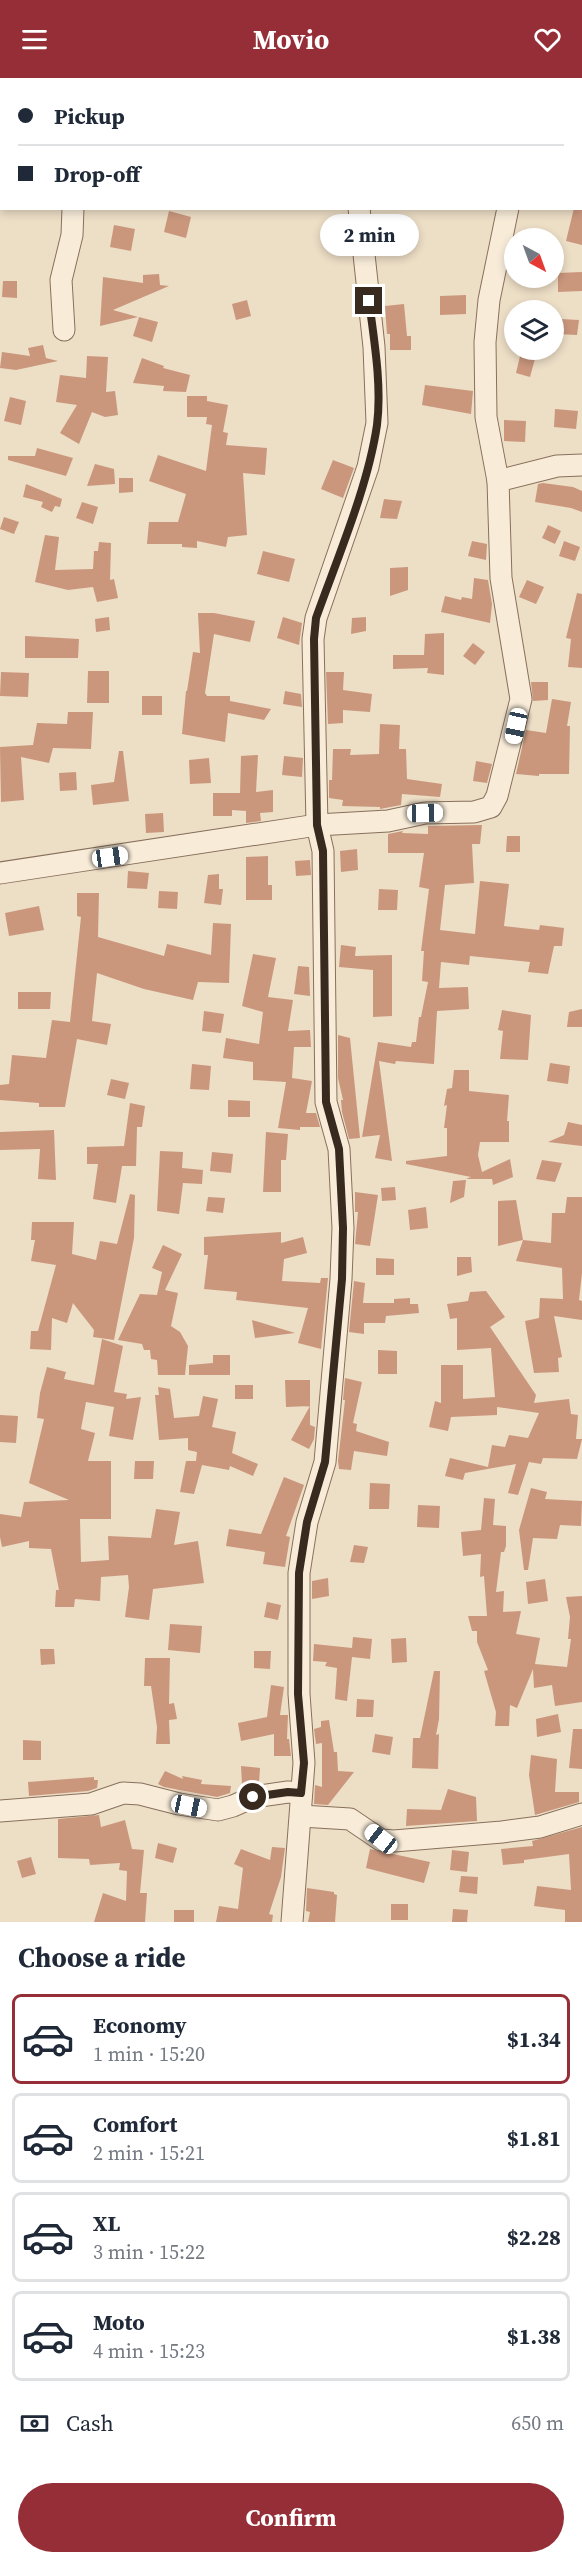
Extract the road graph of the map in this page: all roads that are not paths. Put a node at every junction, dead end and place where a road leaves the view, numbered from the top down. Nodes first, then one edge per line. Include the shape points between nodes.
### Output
1 (74, 210) edge
2 (359, 210) edge
3 (508, 210) edge
4 (64, 330) dead end
5 (582, 465) edge
6 (498, 481) junction
7 (317, 825) junction
8 (0, 873) edge
9 (301, 1793) junction
10 (0, 1811) edge
11 (582, 1814) edge
12 (301, 1816) junction
13 (292, 1922) edge

1 - 4 street via 61,280
2 - 7 street via 374,347 377,423 368,467 316,618
3 - 6 street via 485,342 486,417
5 - 6 street via 556,466
6 - 7 street via 501,578 521,699 497,796 484,811
7 - 8 street
7 - 9 street via 323,851 326,1102 339,1149 343,1228 325,1462 307,1522 299,1573 298,1694 304,1763
9 - 10 street via 253,1797 218,1810 123,1793 90,1804
9 - 12 street
11 - 12 street via 502,1833 394,1841 381,1839 350,1819
12 - 13 street

